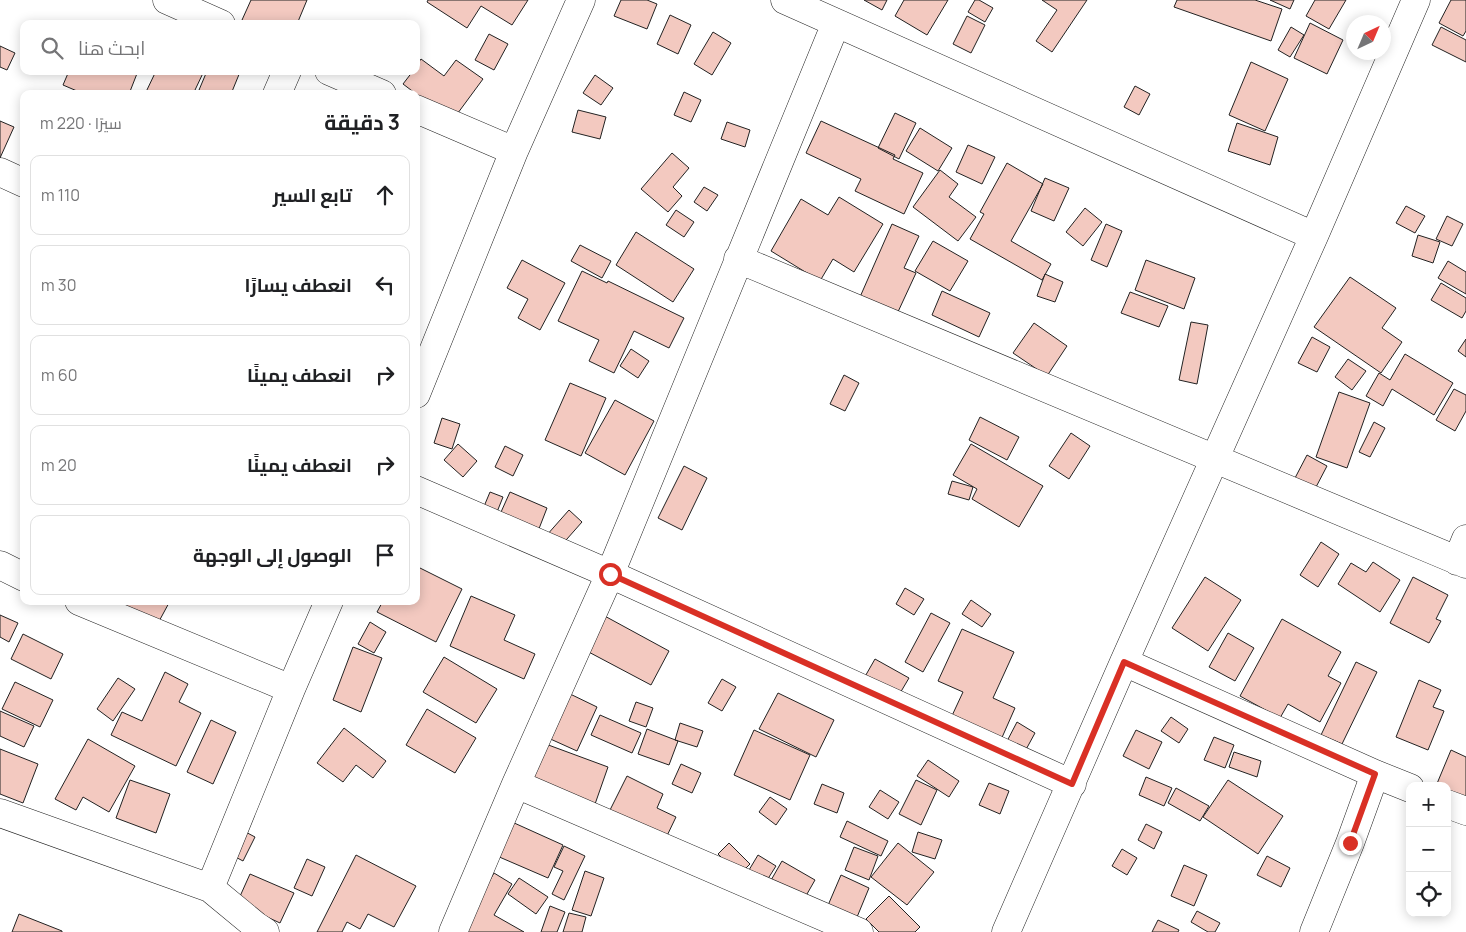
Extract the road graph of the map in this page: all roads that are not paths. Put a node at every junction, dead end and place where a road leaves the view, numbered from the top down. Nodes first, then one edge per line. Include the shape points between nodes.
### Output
1 (167, 0) edge
2 (581, 0) edge
3 (785, 0) edge
4 (1416, 0) edge
5 (212, 20) edge
6 (836, 22) junction
7 (285, 75) edge
8 (338, 75) edge
9 (279, 90) edge
10 (373, 90) edge
11 (420, 111) edge
12 (514, 150) junction
13 (0, 172) edge
14 (20, 181) edge
15 (1314, 236) junction
16 (738, 259) junction
17 (420, 384) edge
18 (1215, 459) junction
19 (420, 492) edge
20 (1463, 555) edge
21 (0, 565) edge
22 (20, 574) edge
23 (610, 574) junction
24 (89, 605) edge
25 (327, 605) edge
26 (1124, 662) junction
27 (291, 689) junction
28 (1375, 774) junction
29 (516, 784) junction
30 (1072, 784) junction
31 (1406, 786) edge
32 (1451, 805) edge
33 (1466, 811) edge
34 (0, 813) edge
35 (210, 888) junction
36 (265, 932) edge
37 (453, 932) edge
38 (859, 932) edge
39 (1006, 932) edge
40 (1314, 932) edge

1 - 5 street
2 - 12 street
3 - 6 street
4 - 15 street
6 - 15 street
6 - 16 street
7 - 9 street
8 - 10 street
11 - 12 street
12 - 17 street
13 - 14 street
15 - 18 street
16 - 18 street
16 - 23 street
18 - 20 street
18 - 26 street
19 - 23 street
21 - 22 street
23 - 29 street
23 - 30 street
24 - 27 street
25 - 27 street
26 - 28 street
26 - 30 street
27 - 35 street
28 - 31 street
28 - 40 street
29 - 37 street
29 - 38 street
30 - 39 street
32 - 33 street
34 - 35 street
35 - 36 street

